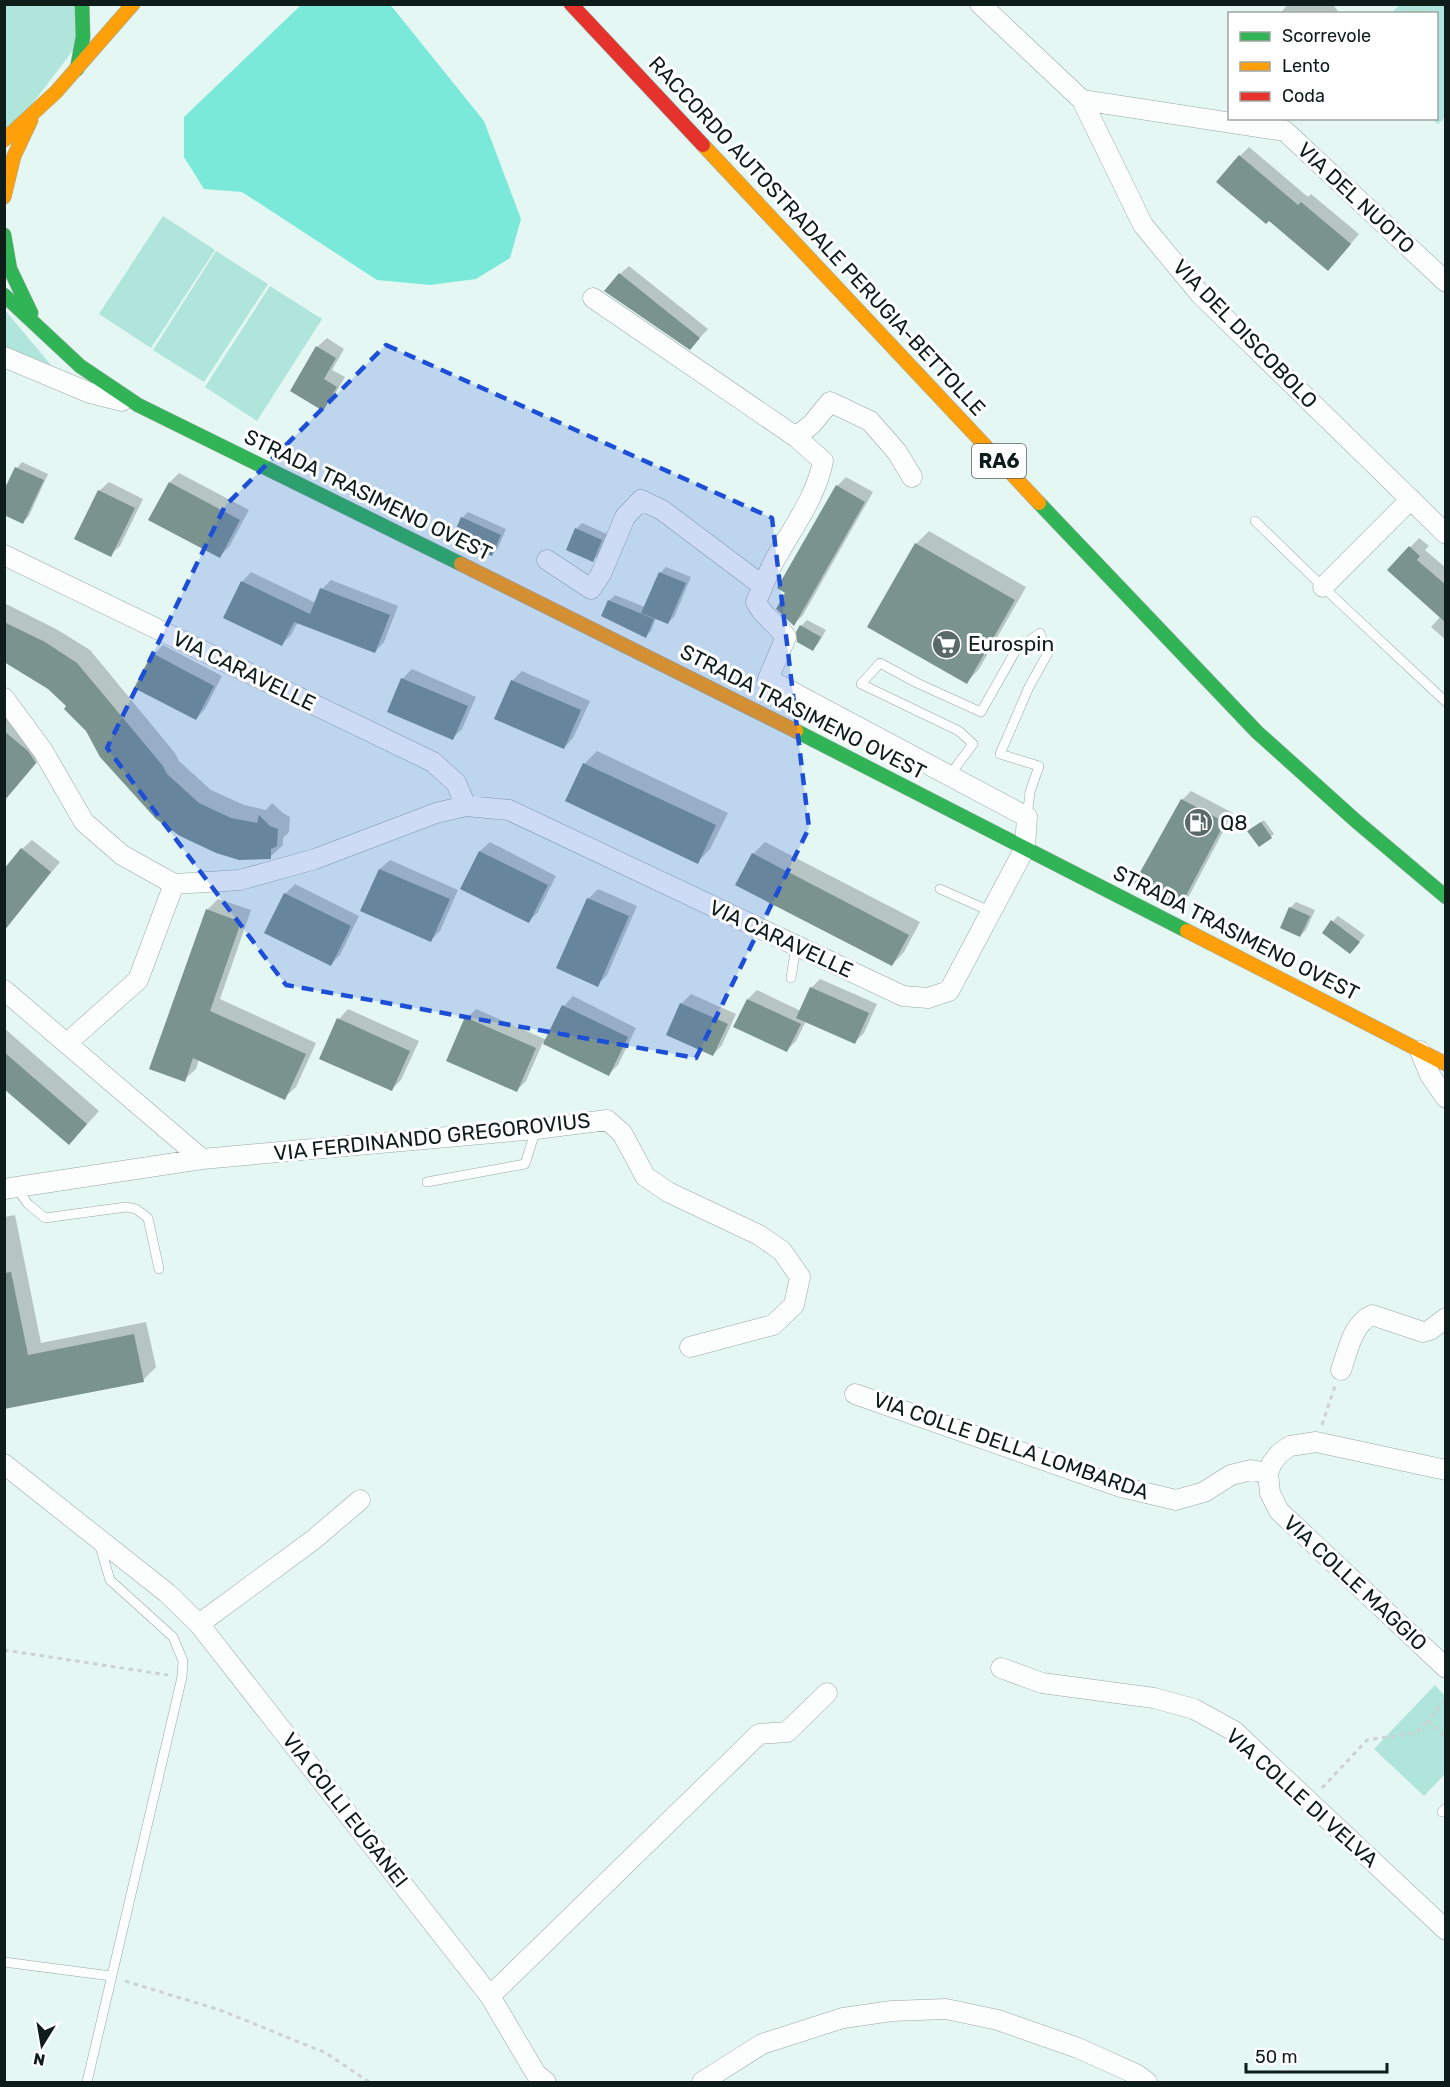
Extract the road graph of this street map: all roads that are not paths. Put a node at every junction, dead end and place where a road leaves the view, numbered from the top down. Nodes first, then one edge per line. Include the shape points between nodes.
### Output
1 (82, 4) edge
2 (133, 4) edge
3 (571, 4) edge
4 (980, 4) edge
5 (77, 69) junction
6 (1082, 100) junction
7 (32, 118) junction
8 (4, 140) edge
9 (4, 197) edge
10 (4, 235) edge
11 (1446, 282) edge
12 (4, 295) edge
13 (593, 298) dead end
14 (35, 322) junction
15 (4, 357) edge
16 (138, 405) junction
17 (796, 437) junction
18 (912, 477) dead end
19 (1411, 499) junction
20 (1255, 520) dead end
21 (1446, 534) edge
22 (4, 555) edge
23 (547, 560) dead end
24 (763, 586) junction
25 (1323, 587) junction
26 (4, 698) edge
27 (1446, 702) edge
28 (949, 776) junction
29 (466, 806) junction
30 (1027, 817) junction
31 (1025, 848) junction
32 (174, 884) junction
33 (940, 889) dead end
34 (1446, 897) edge
35 (992, 912) junction
36 (796, 946) junction
37 (791, 978) dead end
38 (4, 990) edge
39 (67, 1043) junction
40 (1420, 1051) junction
41 (1446, 1065) edge
42 (1446, 1098) edge
43 (536, 1129) junction
44 (202, 1159) junction
45 (427, 1182) dead end
46 (10, 1188) edge
47 (159, 1269) dead end
48 (1446, 1318) edge
49 (690, 1347) dead end
50 (1341, 1370) road end
51 (855, 1394) dead end
52 (4, 1464) edge
53 (1446, 1470) edge
54 (1268, 1473) junction
55 (360, 1500) dead end
56 (97, 1535) junction
57 (200, 1624) junction
58 (1001, 1668) dead end
59 (1446, 1668) edge
60 (827, 1693) dead end
61 (1446, 1930) edge
62 (4, 1962) edge
63 (111, 1976) junction
64 (490, 1996) junction
65 (87, 2082) edge
66 (546, 2082) edge
67 (702, 2082) edge
68 (1147, 2082) edge

1 - 5 main road via 83,37
2 - 5 main road
3 - 34 main road, RACCORDO AUTOSTRADALE PERUGIA-BETTOLLE / RA6 via 1257,732
4 - 6 street, VIA DEL DISCOBOLO
5 - 7 main road
6 - 11 street, VIA DEL NUOTO via 1285,131
6 - 19 street, VIA DEL DISCOBOLO via 1150,234 1200,294
7 - 8 main road
7 - 9 main road via 14,156
10 - 14 main road via 10,269
12 - 14 main road, STRADA TRASIMENO OVEST
13 - 17 street
14 - 16 main road, STRADA TRASIMENO OVEST via 80,366
15 - 16 street via 90,393
16 - 31 main road, STRADA TRASIMENO OVEST
17 - 18 street via 830,402 870,421
17 - 24 street via 823,461 806,506
19 - 21 street, VIA DEL DISCOBOLO
19 - 25 street
20 - 25 lane
22 - 29 street, VIA CARAVELLE via 433,762 456,783
23 - 24 street via 591,589 625,517 641,500 662,510
24 - 28 street via 756,602 786,637 768,679
25 - 27 lane
26 - 32 street via 43,751 84,822 122,855
28 - 30 street
28 - 30 lane via 973,744 959,731 861,684 880,663 981,712 1016,650 1040,633 1048,653 1000,754 1040,766 1030,792
29 - 32 street, VIA CARAVELLE via 436,813 315,859 240,880
29 - 36 street, VIA CARAVELLE via 509,810
30 - 31 street
31 - 35 street, VIA CARAVELLE
31 - 40 main road, STRADA TRASIMENO OVEST
32 - 39 street via 138,980
33 - 35 lane
35 - 36 street, VIA CARAVELLE via 949,991 928,998 903,996
36 - 37 lane
38 - 39 street
39 - 44 street
40 - 41 main road, STRADA TRASIMENO OVEST
40 - 42 street via 1430,1076
43 - 44 street, VIA FERDINANDO GREGOROVIUS
43 - 45 lane via 525,1164
43 - 49 street, VIA FERDINANDO GREGOROVIUS via 607,1120 622,1134 645,1176 782,1251 800,1277 794,1305 773,1325
44 - 46 street, VIA FERDINANDO GREGOROVIUS
46 - 47 lane via 45,1218 126,1207 143,1213 148,1218
48 - 50 street via 1423,1332 1372,1315 1357,1326
51 - 54 street, VIA COLLE DELLA LOMBARDA via 1106,1482 1176,1500 1204,1492 1231,1474 1251,1470
52 - 56 street, VIA COLLI EUGANEI
53 - 54 street via 1316,1442 1285,1449
54 - 59 street, VIA COLLE MAGGIO via 1270,1492 1279,1511
55 - 57 street
56 - 57 street, VIA COLLI EUGANEI
56 - 63 lane via 110,1580 173,1637 183,1661
57 - 64 street, VIA COLLI EUGANEI
58 - 61 street, VIA COLLE DI VELVA via 1042,1683 1154,1698 1194,1708 1234,1731
60 - 64 street via 787,1732 759,1734
62 - 63 lane
63 - 65 lane
64 - 66 street, VIA COLLI EUGANEI via 536,2074
67 - 68 street via 762,2044 843,2018 946,2009 998,2020 1078,2048

